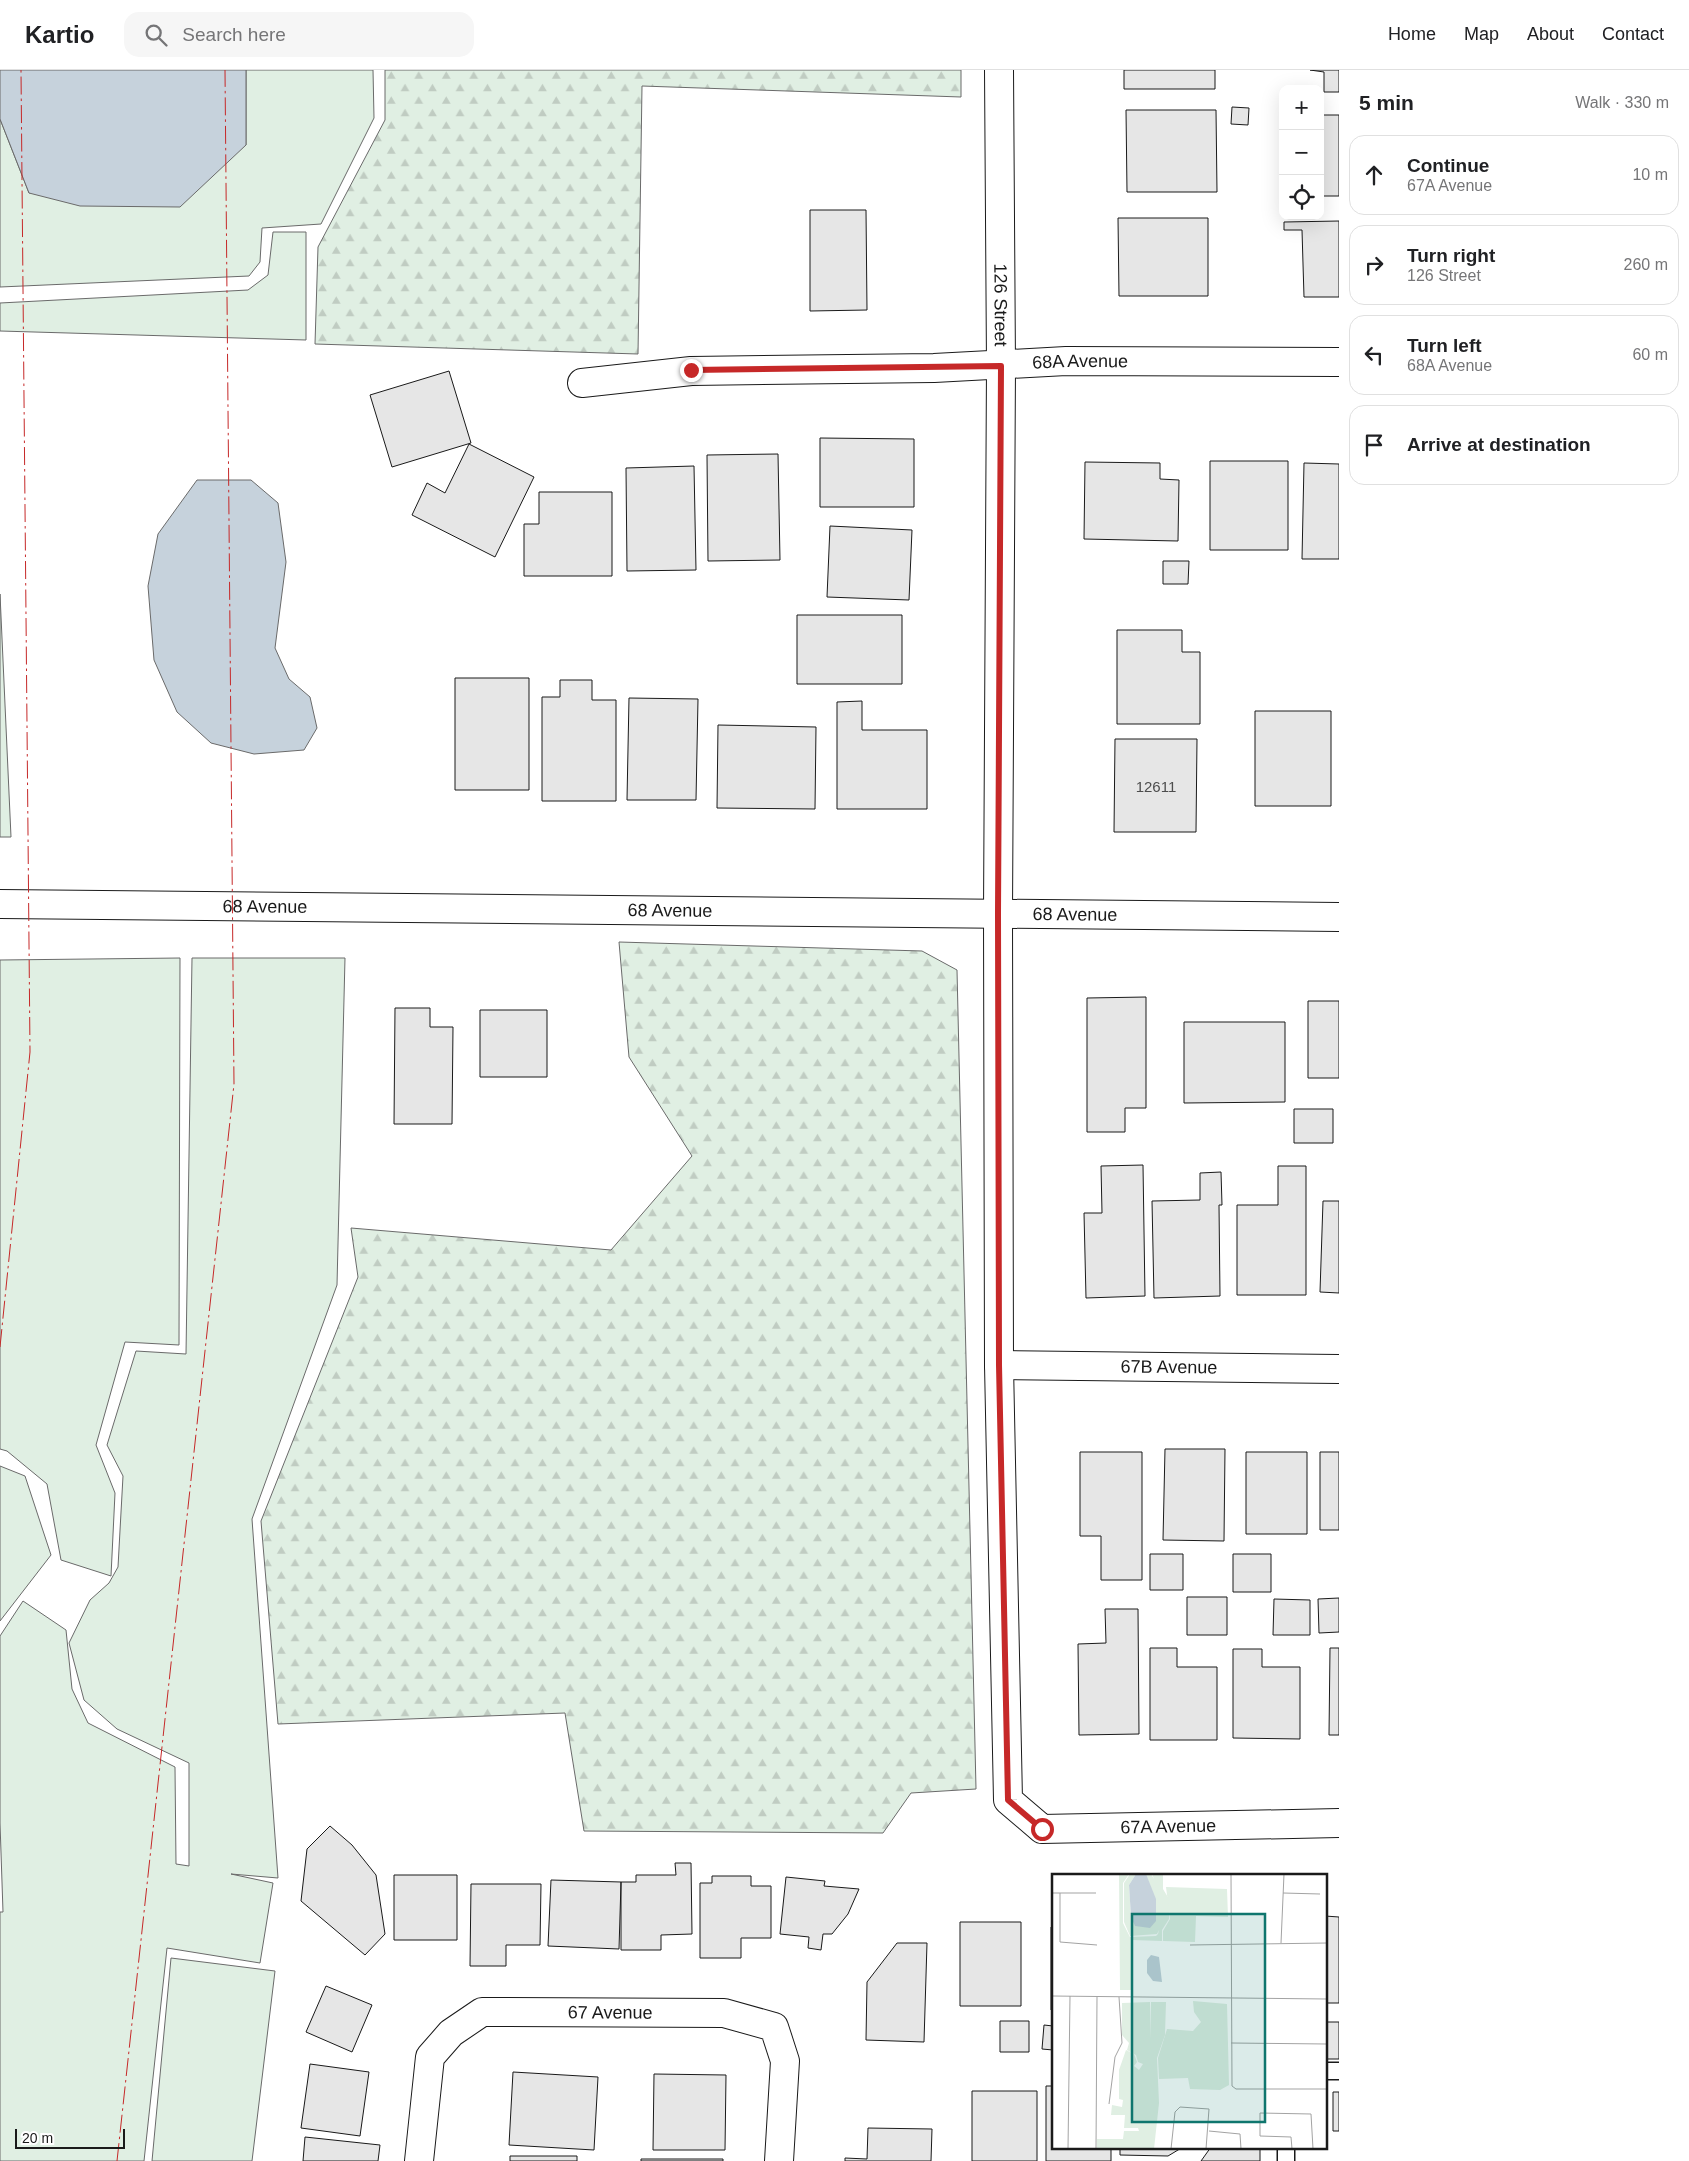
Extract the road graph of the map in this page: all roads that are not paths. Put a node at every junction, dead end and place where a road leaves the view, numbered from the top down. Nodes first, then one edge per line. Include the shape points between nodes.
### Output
1 (999, 70) edge
2 (1339, 362) edge
3 (1001, 366) junction
4 (582, 383) dead end
5 (0, 904) edge
6 (998, 914) junction
7 (1339, 917) edge
8 (999, 1365) junction
9 (1339, 1368) edge
10 (1008, 1800) joint
11 (1339, 1823) edge
12 (1326, 2071) edge
13 (1339, 2071) edge
14 (1286, 2148) edge
15 (419, 2161) edge
16 (779, 2161) edge
17 (1286, 2161) edge

1 - 3 street, 126 Street
2 - 3 street, 68A Avenue via 1066,361
3 - 4 street, 68A Avenue via 691,370
3 - 6 street, 126 Street
5 - 6 street, 68 Avenue
6 - 7 street, 68 Avenue
6 - 8 street, 126 Street
8 - 9 street, 67B Avenue
8 - 10 street, 126 Street
10 - 11 street, 67A Avenue via 1042,1829
12 - 13 lane
14 - 17 lane
15 - 16 street, 67 Avenue via 430,2057 451,2033 482,2012 724,2013 774,2028 785,2061

